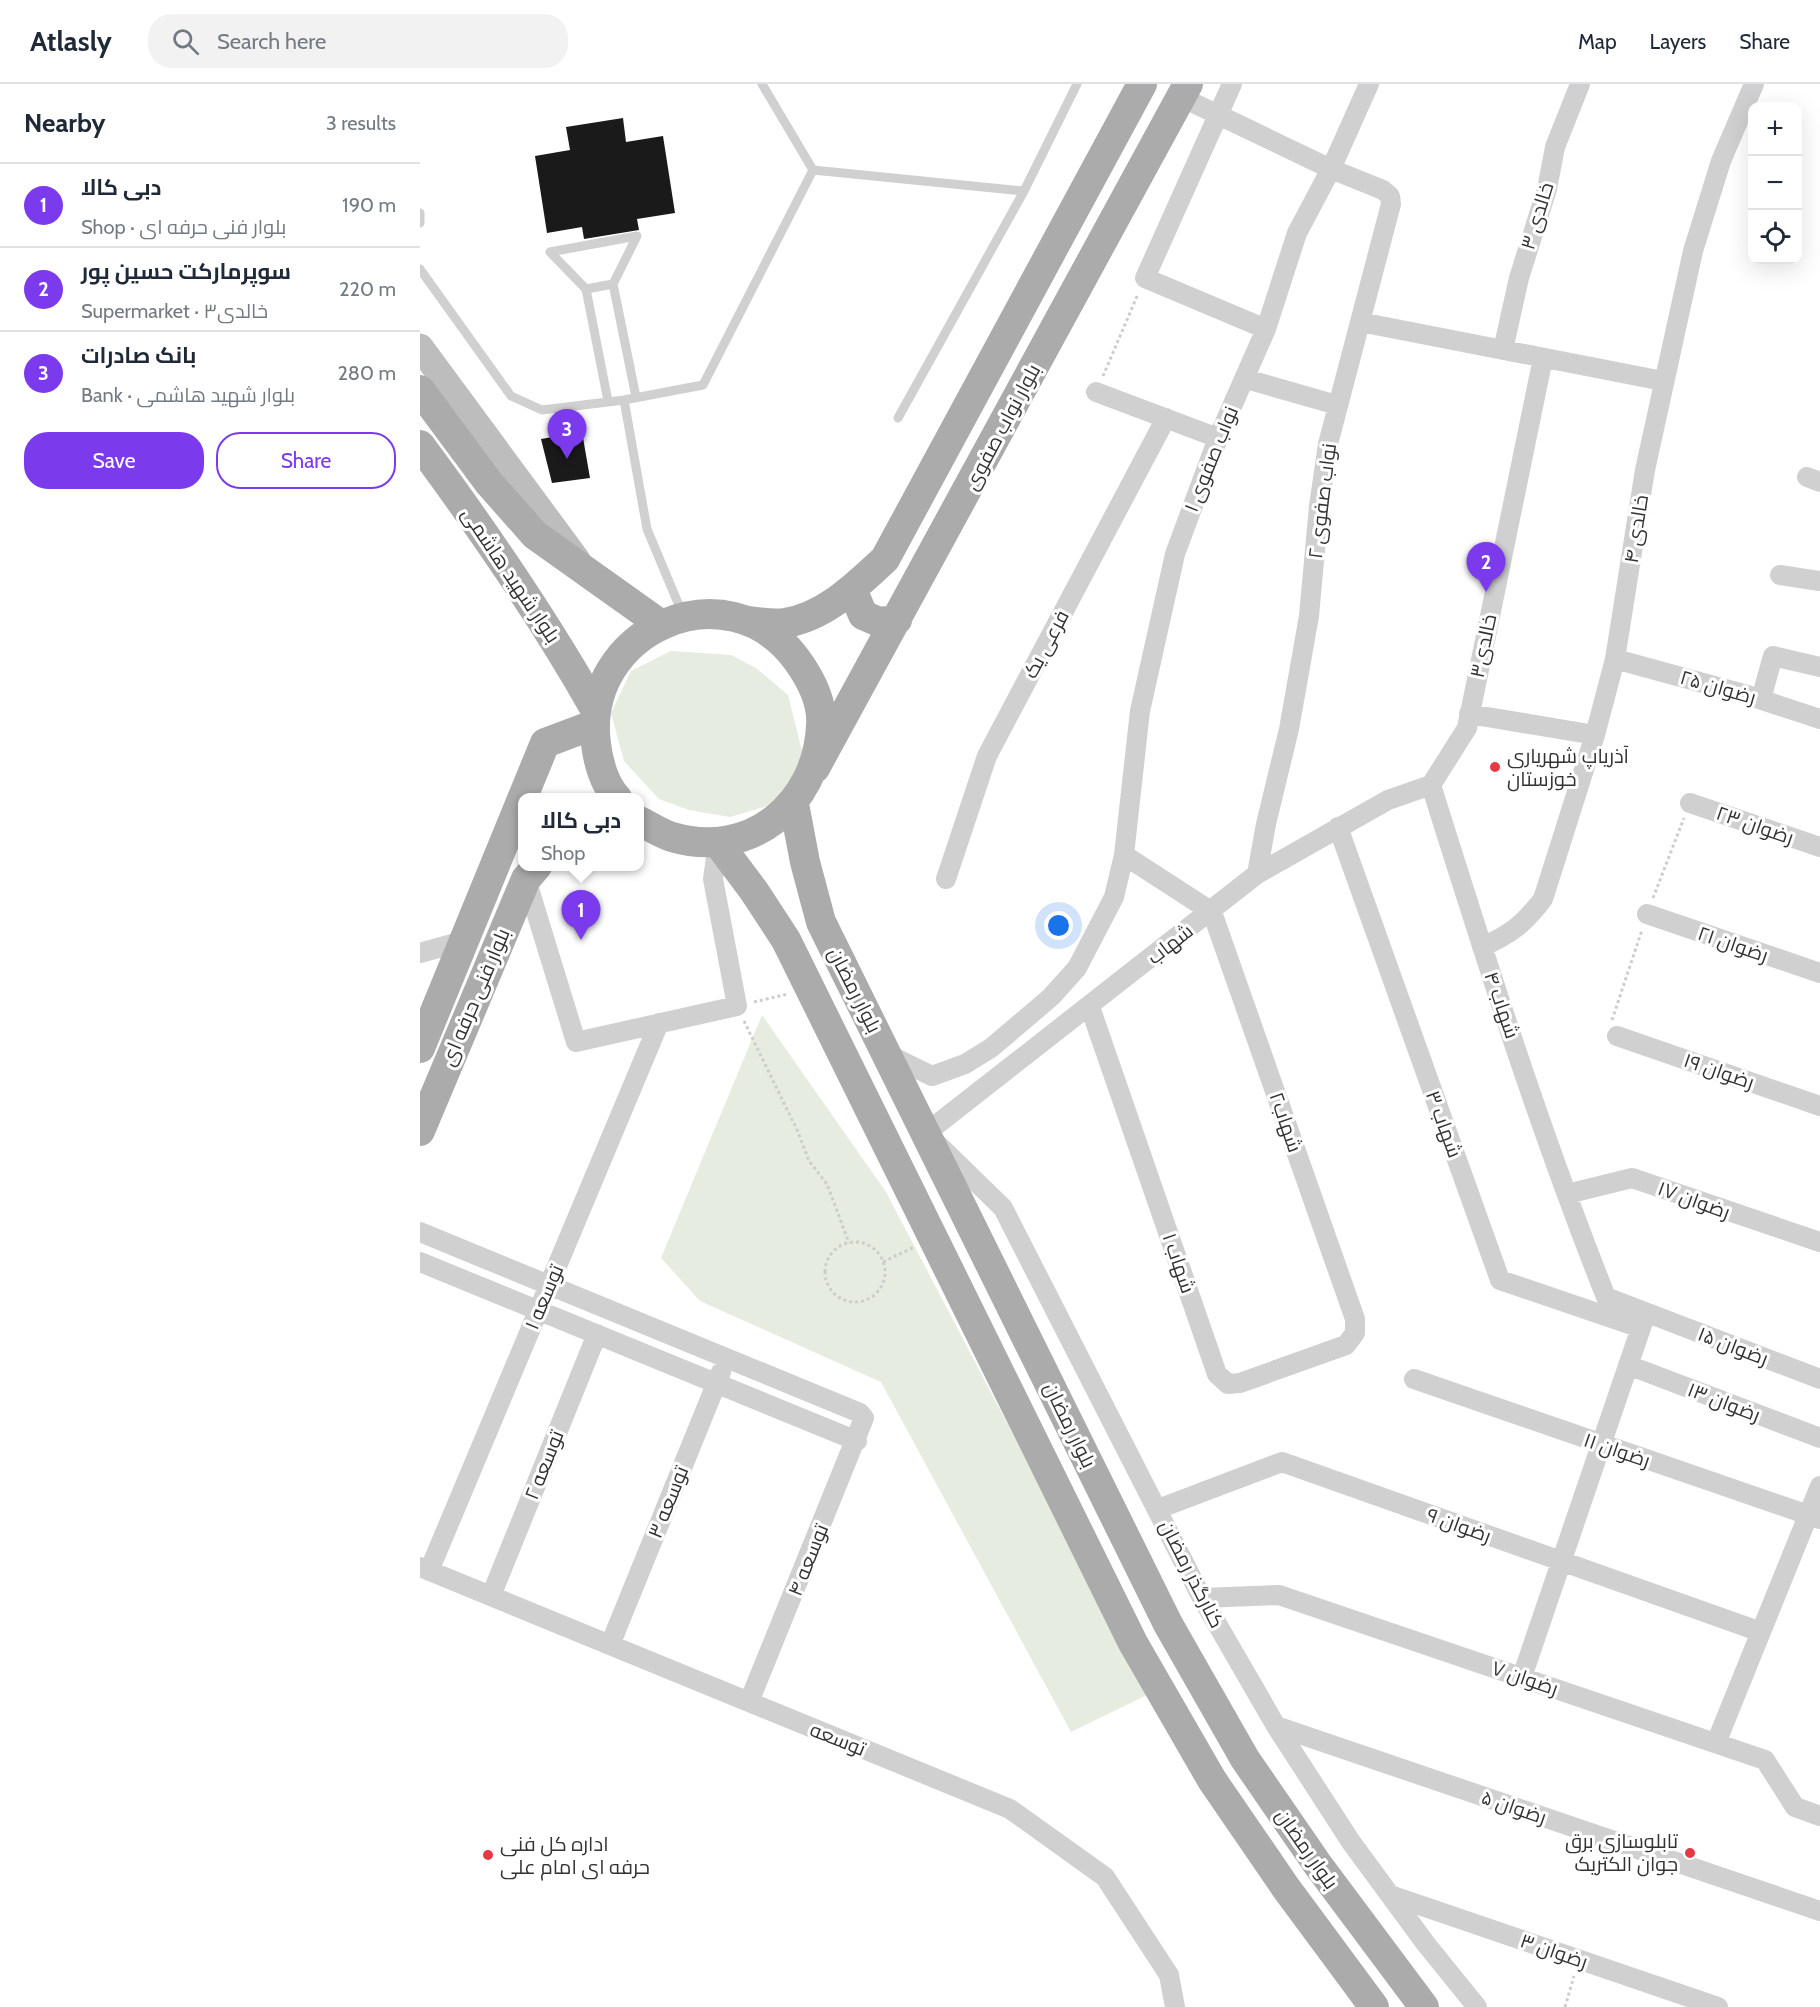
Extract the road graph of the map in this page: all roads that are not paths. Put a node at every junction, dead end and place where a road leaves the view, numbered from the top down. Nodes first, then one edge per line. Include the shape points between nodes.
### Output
1 (762, 84) edge
2 (1077, 84) edge
3 (1142, 84) edge
4 (1232, 84) edge
5 (1369, 84) edge
6 (1580, 84) edge
7 (1754, 84) edge
8 (1184, 90) edge
9 (1217, 115) junction
10 (1331, 169) junction
11 (813, 170) junction
12 (1024, 191) junction
13 (420, 213) edge
14 (420, 223) edge
15 (420, 269) edge
16 (613, 284) junction
17 (586, 289) junction
18 (1360, 322) junction
19 (1266, 329) junction
20 (420, 347) edge
21 (1503, 350) junction
22 (1543, 358) junction
23 (1246, 379) junction
24 (1663, 381) junction
25 (420, 390) edge
26 (1096, 392) road end
27 (636, 397) junction
28 (624, 400) junction
29 (608, 401) junction
30 (1337, 405) junction
31 (898, 418) dead end
32 (1166, 418) junction
33 (1218, 438) junction
34 (420, 445) edge
35 (1780, 574) dead end
36 (588, 576) junction
37 (1820, 581) edge
38 (852, 589) junction
39 (897, 620) junction
40 (672, 621) junction
41 (748, 621) junction
42 (1615, 659) junction
43 (1820, 667) edge
44 (1761, 699) junction
45 (1470, 714) junction
46 (594, 717) junction
47 (1820, 719) edge
48 (1595, 735) junction
49 (815, 768) junction
50 (1431, 785) junction
51 (524, 793) edge
52 (614, 793) edge
53 (1690, 803) road end
54 (794, 804) junction
55 (518, 808) edge
56 (644, 823) edge
57 (1338, 827) junction
58 (644, 835) edge
59 (671, 837) junction
60 (718, 843) junction
61 (1820, 847) edge
62 (1124, 855) junction
63 (531, 873) edge
64 (1257, 874) junction
65 (946, 879) dead end
66 (1212, 912) junction
67 (1647, 914) road end
68 (463, 941) junction
69 (1482, 947) junction
70 (420, 952) edge
71 (1820, 974) edge
72 (1090, 1006) junction
73 (659, 1023) junction
74 (1617, 1036) road end
75 (420, 1048) edge
76 (887, 1054) junction
77 (1820, 1106) edge
78 (420, 1131) edge
79 (926, 1133) junction
80 (1567, 1194) junction
81 (420, 1232) edge
82 (1820, 1242) edge
83 (420, 1262) edge
84 (549, 1285) junction
85 (539, 1310) junction
86 (1644, 1320) junction
87 (597, 1334) junction
88 (1026, 1334) junction
89 (1355, 1334) joint
90 (991, 1351) junction
91 (726, 1358) junction
92 (1628, 1365) junction
93 (1414, 1379) dead end
94 (1820, 1380) edge
95 (716, 1383) junction
96 (1820, 1438) edge
97 (857, 1441) junction
98 (1602, 1444) junction
99 (1820, 1486) edge
100 (1158, 1509) junction
101 (1814, 1518) edge
102 (1562, 1561) junction
103 (424, 1569) edge
104 (491, 1596) junction
105 (1202, 1598) junction
106 (1761, 1632) junction
107 (610, 1645) junction
108 (1522, 1677) junction
109 (749, 1702) junction
110 (1276, 1726) junction
111 (1716, 1743) junction
112 (1820, 1816) edge
113 (1390, 1895) junction
114 (1820, 1911) edge
115 (1175, 2007) edge
116 (1374, 2007) edge
117 (1425, 2007) edge
118 (1477, 2007) edge
119 (1718, 2007) edge

1 - 11 lane
2 - 12 lane
3 - 38 main road, بلوار نواب صفوی via 885,559
4 - 9 street
5 - 10 street, نواب صفوی ۱
6 - 21 street, خالدی ۳ via 1556,147
7 - 24 street, خالدی ۴ via 1721,161 1693,251
8 - 9 street
8 - 39 main road, بلوار نواب صفوی
9 - 10 street
9 - 19 street via 1145,278
10 - 18 street, نواب صفوی ۲ via 1390,195 1391,204
10 - 19 street, نواب صفوی ۱ via 1297,233
11 - 12 lane
11 - 27 lane via 703,385
12 - 31 lane
13 - 14 lane
15 - 29 lane via 512,396 542,410
16 - 17 lane
16 - 17 lane via 637,236 550,252
16 - 27 lane
17 - 29 lane
18 - 21 street
18 - 30 street, نواب صفوی ۲
19 - 23 street, نواب صفوی ۱
20 - 36 street
21 - 22 street
22 - 24 street
22 - 45 street, خالدی۳
23 - 30 street
23 - 33 street, نواب صفوی ۱
24 - 42 street, خالدی ۴
25 - 36 main road, بلوار شهید هاشمی via 489,483 535,535
26 - 32 street
27 - 28 lane
28 - 29 lane
28 - 40 lane via 647,529
30 - 64 street, نواب صفوی ۲ via 1319,506 1309,616
32 - 33 street
32 - 65 street, فرعی یک via 987,756
33 - 62 street, نواب صفوی ۱ via 1175,554 1163,604 1140,711
34 - 46 main road, بلوار شهید هاشمی via 555,639
35 - 37 street
36 - 40 main road, بلوار شهید هاشمی
38 - 39 main road via 863,615 879,622
38 - 41 main road, بلوار نواب صفوی via 815,614 794,621
39 - 49 main road, بلوار نواب صفوی
40 - 41 main road, بلوار نواب صفوی via 723,615
40 - 46 main road via 629,645 607,674
41 - 49 main road via 785,645 812,681 822,724
42 - 44 street, رضوان ۲۵
42 - 48 street, خالدی ۴
43 - 44 street via 1773,656
44 - 47 street, رضوان ۲۵
45 - 48 street
45 - 50 street, خالدی۳ via 1467,728
46 - 51 main road, بلوار فنی حرفه ای via 545,743
46 - 52 main road via 598,761
48 - 69 street, خالدی ۴ via 1543,899 1526,922
49 - 54 main road, بلوار نواب صفوی
50 - 57 street, شهاب via 1388,800
50 - 69 street, شهاب ۴
53 - 61 street, رضوان ۲۳
54 - 60 main road via 760,831
54 - 76 main road, بلوار رمضان via 821,922
55 - 68 main road, بلوار فنی حرفه ای
56 - 59 main road
57 - 64 street, شهاب
57 - 86 street, شهاب ۳ via 1500,1280
58 - 59 main road
59 - 60 main road
60 - 73 street via 713,879 737,1006
60 - 90 main road, بلوار رمضان via 786,940
62 - 66 street
62 - 76 street, نواب صفوی ۱ via 1114,897 1077,969 1051,997 991,1048 965,1064 932,1076
63 - 73 street via 576,1042
63 - 78 main road, بلوار فنی حرفه ای
64 - 66 street, شهاب
66 - 72 street, شهاب
66 - 89 street, شهاب۲ via 1355,1319
67 - 71 street, رضوان ۲۱
68 - 70 street
68 - 75 main road, بلوار فنی حرفه ای
69 - 80 street, شهاب ۴
72 - 79 street, شهاب
72 - 89 street, شهاب ۱ via 1217,1374 1228,1384 1240,1383 1346,1346
73 - 84 street, توسعه ۱
74 - 77 street, رضوان ۱۹
76 - 79 main road, بلوار رمضان
79 - 88 main road, بلوار رمضان
79 - 100 street, کنارگذر رمضان via 1004,1208
80 - 82 street, رضوان ۱۷ via 1632,1178
80 - 86 street, شهاب ۴ via 1606,1297
81 - 84 street
83 - 85 street
84 - 85 street, توسعه ۱
84 - 91 street
85 - 87 street
85 - 103 street, توسعه ۱
86 - 92 street
86 - 94 street, رضوان ۱۵
87 - 95 street
87 - 104 street, توسعه ۲
88 - 90 main road
88 - 117 main road, بلوار رمضان via 1168,1624 1245,1759 1332,1884
90 - 116 main road, بلوار رمضان via 1133,1643 1212,1780
91 - 95 street, توسعه ۳
91 - 97 street, توسعه ۴ via 860,1413 864,1418
92 - 96 street, رضوان ۱۳
92 - 98 street
93 - 98 street, رضوان ۱۱
95 - 97 street
95 - 107 street, توسعه ۳
97 - 109 street, توسعه ۴
98 - 101 street, رضوان ۱۱
98 - 102 street
99 - 101 street
100 - 102 street, رضوان ۹ via 1282,1462
100 - 105 street, کنارگذر رمضان
101 - 106 street
102 - 106 street, رضوان ۹
102 - 108 street
103 - 104 street, توسعه
104 - 107 street, توسعه
105 - 108 street, رضوان ۷ via 1279,1595
105 - 110 street, کنارگذر رمضان
106 - 111 street
107 - 109 street, توسعه
108 - 111 street, رضوان ۷
109 - 115 street, توسعه via 1010,1809 1096,1870 1105,1877 1169,1975
110 - 113 street, کنارگذر رمضان
110 - 114 street, رضوان ۵
111 - 112 street, رضوان ۷ via 1765,1760 1795,1808
113 - 118 street, کنارگذر رمضان
113 - 119 street, رضوان ۳

